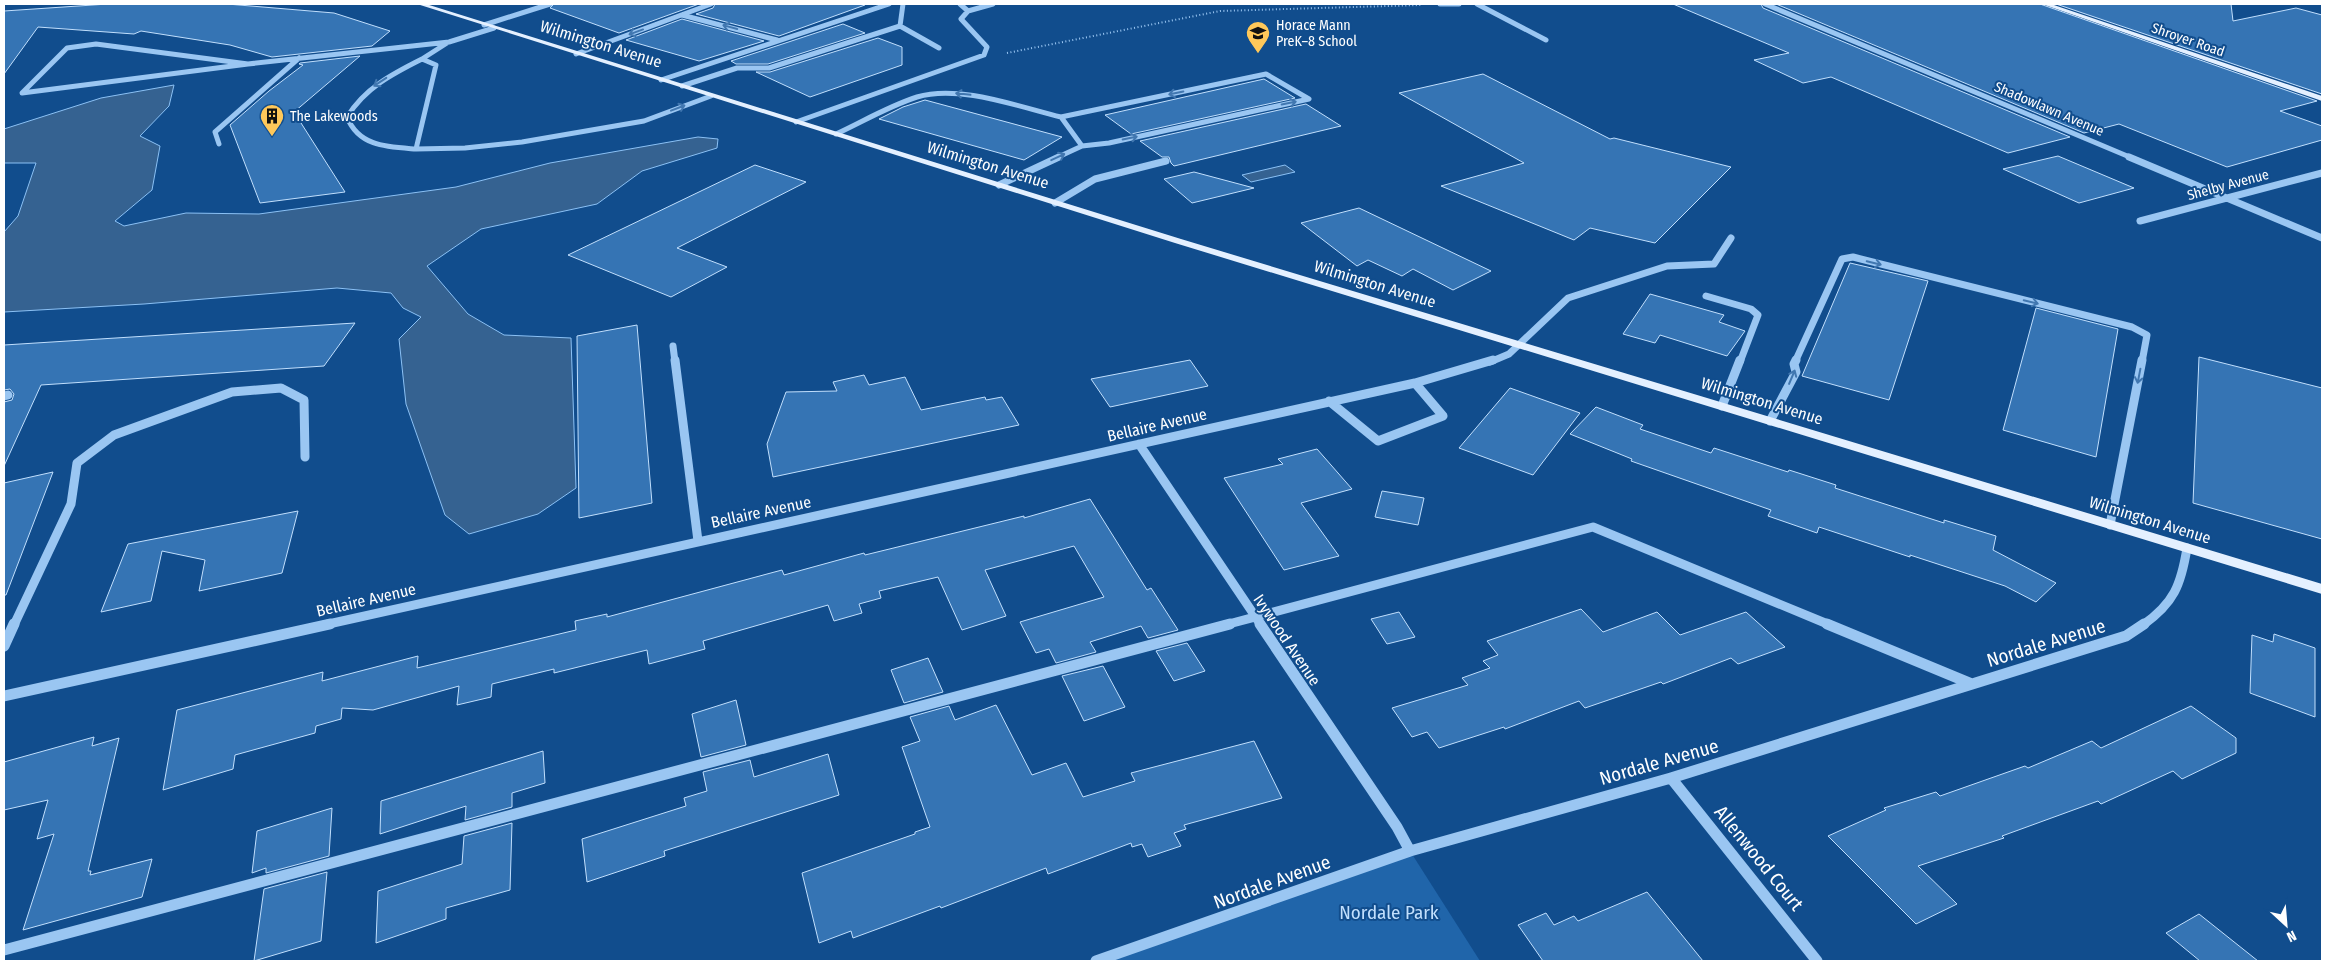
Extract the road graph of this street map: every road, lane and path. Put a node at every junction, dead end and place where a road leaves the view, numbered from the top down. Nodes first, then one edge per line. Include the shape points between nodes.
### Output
1 (420, 4) edge
2 (550, 4) edge
3 (711, 4) edge
4 (889, 4) edge
5 (903, 4) edge
6 (960, 4) edge
7 (993, 4) edge
8 (1441, 4) edge
9 (1459, 4) edge
10 (1477, 4) edge
11 (1765, 4) edge
12 (2045, 4) edge
13 (968, 12) junction
14 (682, 15) junction
15 (484, 25) junction
16 (900, 26) junction
17 (494, 28) junction
18 (778, 40) junction
19 (1546, 40) dead end
20 (449, 42) junction
21 (939, 48) dead end
22 (576, 54) junction
23 (984, 55) junction
24 (299, 58) junction
25 (422, 59) junction
26 (248, 64) junction
27 (661, 80) junction
28 (682, 86) junction
29 (711, 96) junction
30 (2322, 99) edge
31 (1061, 118) junction
32 (796, 122) junction
33 (618, 126) joint
34 (836, 134) junction
35 (219, 144) dead end
36 (1082, 146) junction
37 (416, 149) junction
38 (1166, 161) dead end
39 (2322, 173) edge
40 (998, 185) junction
41 (2227, 198) junction
42 (1056, 203) junction
43 (2140, 221) dead end
44 (1731, 238) dead end
45 (2322, 238) edge
46 (1706, 296) dead end
47 (1520, 345) junction
48 (673, 346) dead end
49 (1415, 383) junction
50 (1329, 402) junction
51 (1722, 406) junction
52 (1770, 421) junction
53 (1139, 444) junction
54 (304, 457) dead end
55 (2110, 525) junction
56 (698, 541) junction
57 (2187, 548) junction
58 (2322, 589) edge
59 (1253, 617) junction
60 (4, 646) edge
61 (1972, 684) junction
62 (4, 696) edge
63 (1671, 778) junction
64 (1410, 852) junction
65 (4, 950) edge
66 (1096, 961) edge
67 (1817, 961) edge

1 - 15 main road, Wilmington Avenue
2 - 15 street
3 - 14 street
4 - 18 street
5 - 16 street
6 - 13 street
7 - 13 street
8 - 9 street
8 - 23 path via 1220,11 1021,52
10 - 19 street
11 - 41 street, Shadowlawn Avenue
12 - 30 main road, Shroyer Road
13 - 23 street via 961,19 986,48
18 -> 14 street
14 -> 22 street
15 - 17 main road, Wilmington Avenue
16 - 21 street
16 - 28 street via 769,68 737,68
17 - 20 street
17 - 22 main road, Wilmington Avenue
18 - 27 street
20 - 24 street
20 - 25 street
22 - 27 main road, Wilmington Avenue
23 - 32 street
24 - 26 street
24 - 35 street via 215,132
25 - 37 street via 436,65
25 -> 37 street via 373,86 355,102 347,117 350,128 362,139 382,146
26 - 26 street via 41,92 22,93 66,48 96,44
27 - 28 main road, Wilmington Avenue
28 - 29 main road, Wilmington Avenue
29 - 32 main road, Wilmington Avenue
33 -> 29 street via 644,121
31 -> 34 street via 975,96 949,93 918,97
31 - 36 street
36 -> 31 street via 1109,143 1309,99 1266,74
32 - 34 main road, Wilmington Avenue
33 - 37 street via 485,146
34 - 40 main road, Wilmington Avenue
40 -> 36 street
38 - 42 street via 1095,179
39 - 41 street, Shelby Avenue
40 - 42 main road, Wilmington Avenue
41 - 43 street, Shelby Avenue
41 - 45 street, Shadowlawn Avenue
42 - 47 main road, Wilmington Avenue
44 - 47 street, Bellaire Avenue via 1714,264 1667,266 1568,298
46 - 51 street via 1752,309 1758,315
47 - 49 street, Bellaire Avenue via 1509,354 1482,365
47 - 51 main road, Wilmington Avenue
48 - 56 street
49 - 50 street, Bellaire Avenue
49 - 50 street via 1443,416 1378,441
50 - 53 street, Bellaire Avenue
51 - 52 main road, Wilmington Avenue
52 - 55 main road, Wilmington Avenue
52 -> 55 street via 1796,372 1794,364 1842,259 1853,258 2132,328 2147,335
53 - 56 street, Bellaire Avenue
53 - 59 street, Ivywood Avenue
54 - 60 street via 304,400 281,388 232,392 114,435 77,463 71,504
55 - 57 main road, Wilmington Avenue
56 - 62 street, Bellaire Avenue
57 - 58 main road, Wilmington Avenue
57 - 61 street, Nordale Avenue via 2184,572 2175,597 2159,615 2126,636
59 - 61 street via 1593,527
59 - 64 street, Ivywood Avenue via 1397,827
59 - 65 street
61 - 63 street, Nordale Avenue
63 - 64 street, Nordale Avenue
63 - 67 street, Allenwood Court
64 - 66 street, Nordale Avenue

